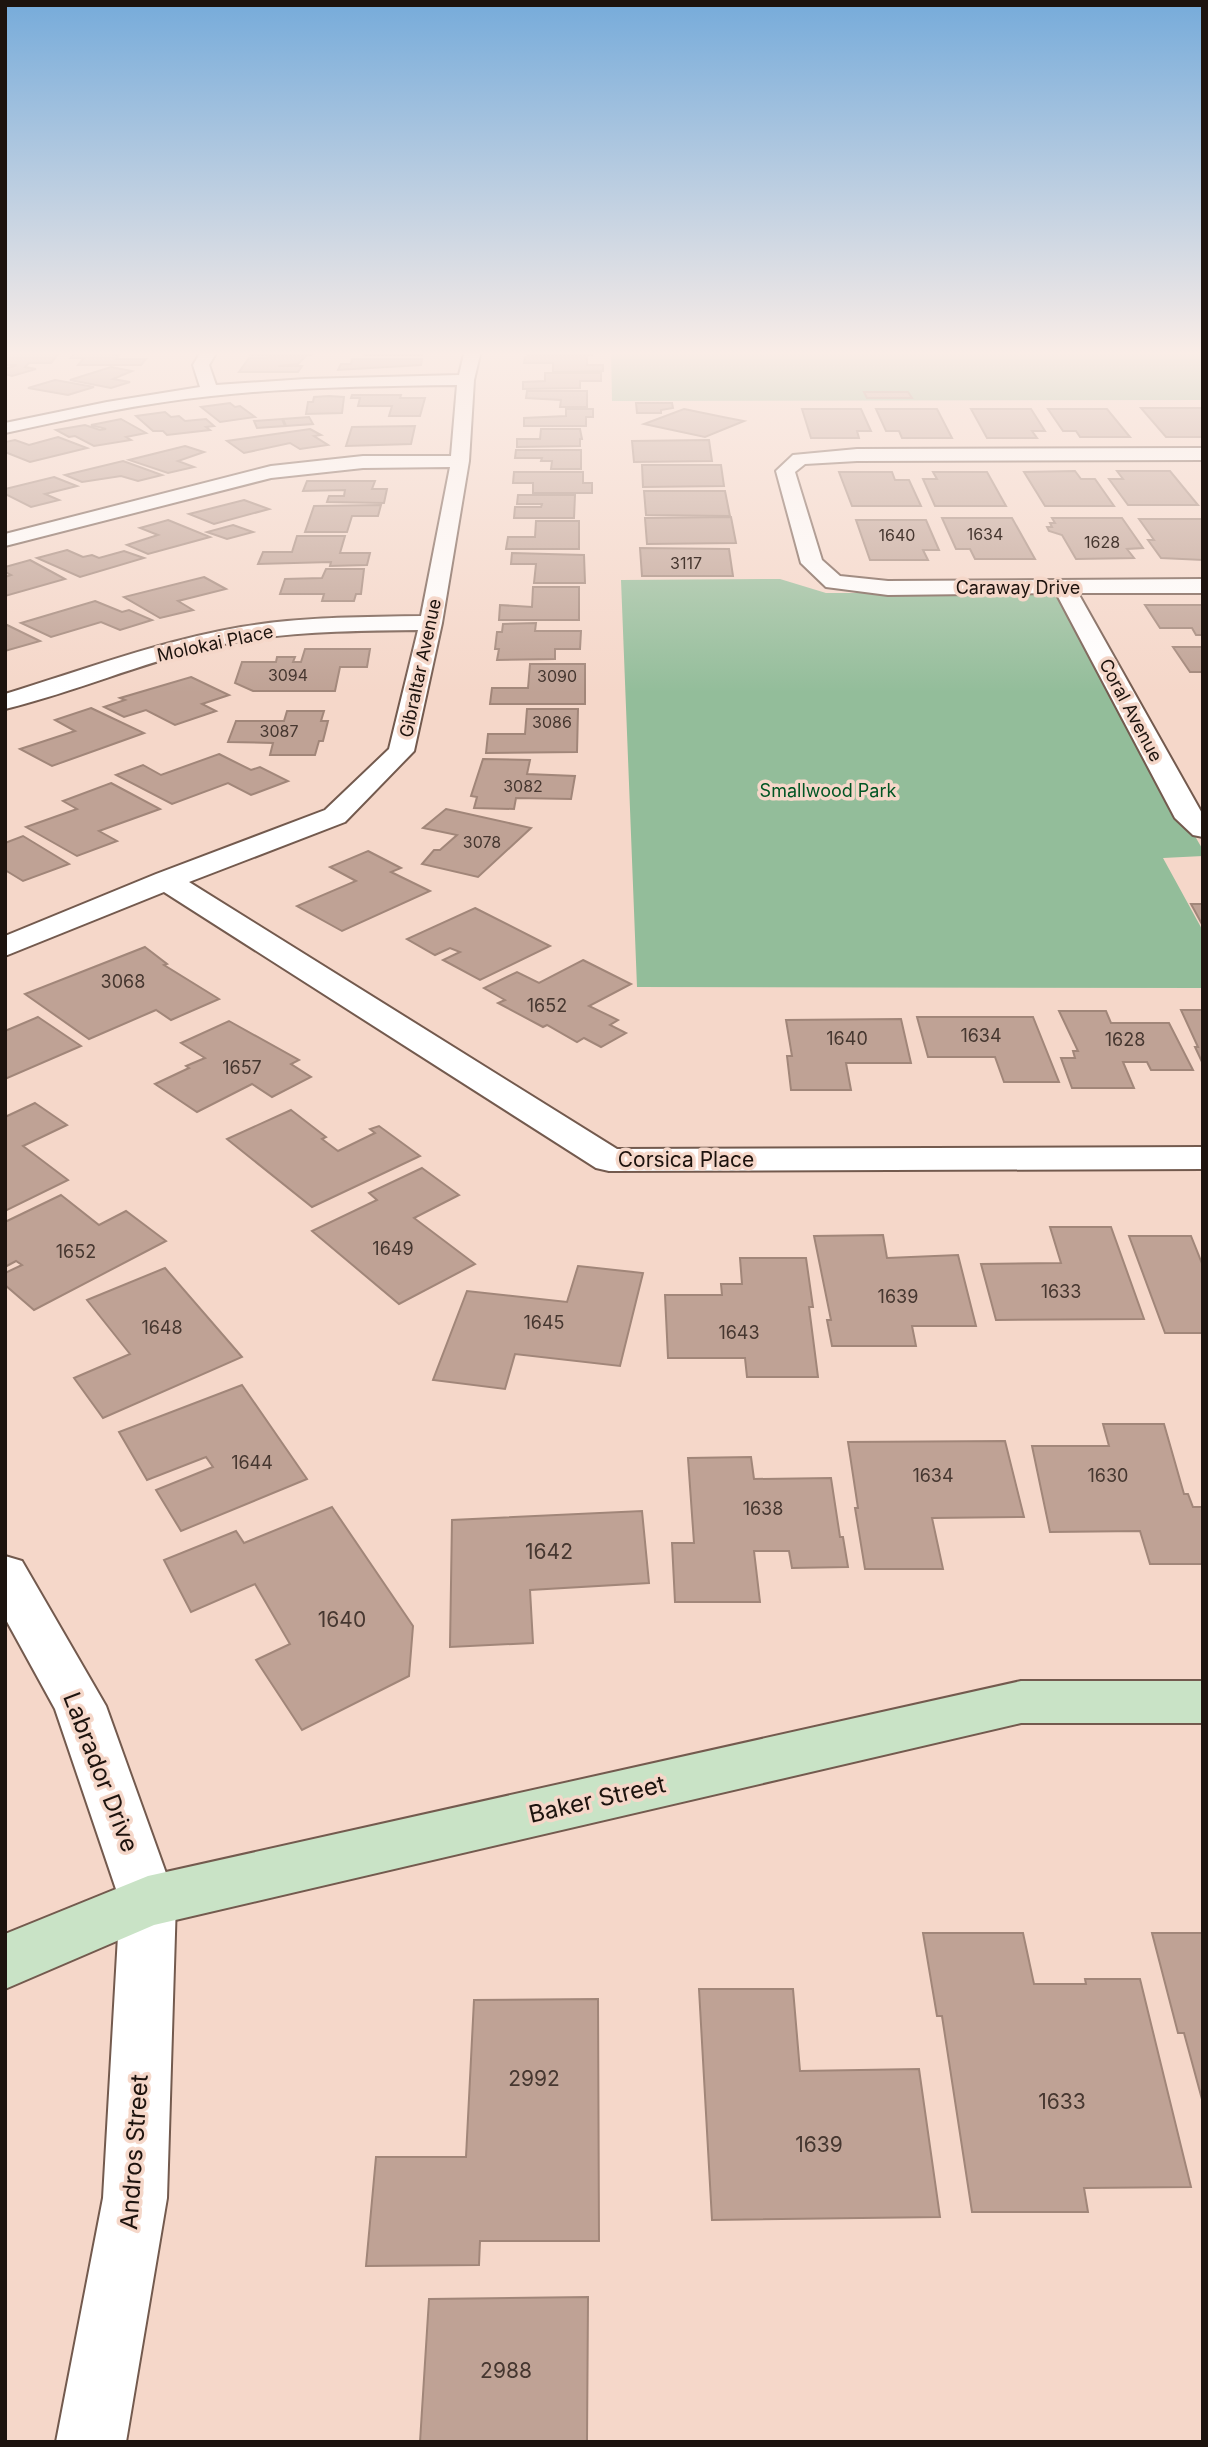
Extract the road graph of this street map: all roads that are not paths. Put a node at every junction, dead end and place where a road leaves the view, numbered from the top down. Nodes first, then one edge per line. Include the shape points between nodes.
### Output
1 (341, 464) edge
2 (459, 464) edge
3 (794, 464) edge
4 (5, 540) edge
5 (1203, 586) edge
6 (1064, 587) junction
7 (431, 624) junction
8 (5, 702) edge
9 (1203, 830) edge
10 (166, 880) junction
11 (5, 947) edge
12 (1203, 1158) edge
13 (5, 1574) edge
14 (1203, 1702) edge
15 (148, 1901) junction
16 (5, 1962) edge
17 (91, 2442) edge

1 - 4 street via 271,471
2 - 7 street, Gibraltar Avenue
3 - 6 street, Caraway Drive via 785,471 811,563 834,582 888,587
5 - 6 street, Caraway Drive
6 - 9 street, Coral Avenue via 1189,818
7 - 8 street, Molokai Place via 327,625 242,634 174,649
7 - 10 street, Gibraltar Avenue via 401,751 335,816
10 - 11 street, Gibraltar Avenue
10 - 12 street, Corsica Place via 609,1160
13 - 15 street, Labrador Drive via 80,1706
14 - 15 street, Baker Street via 1021,1702
15 - 16 street, Baker Street
15 - 17 street, Andros Street via 135,2198

